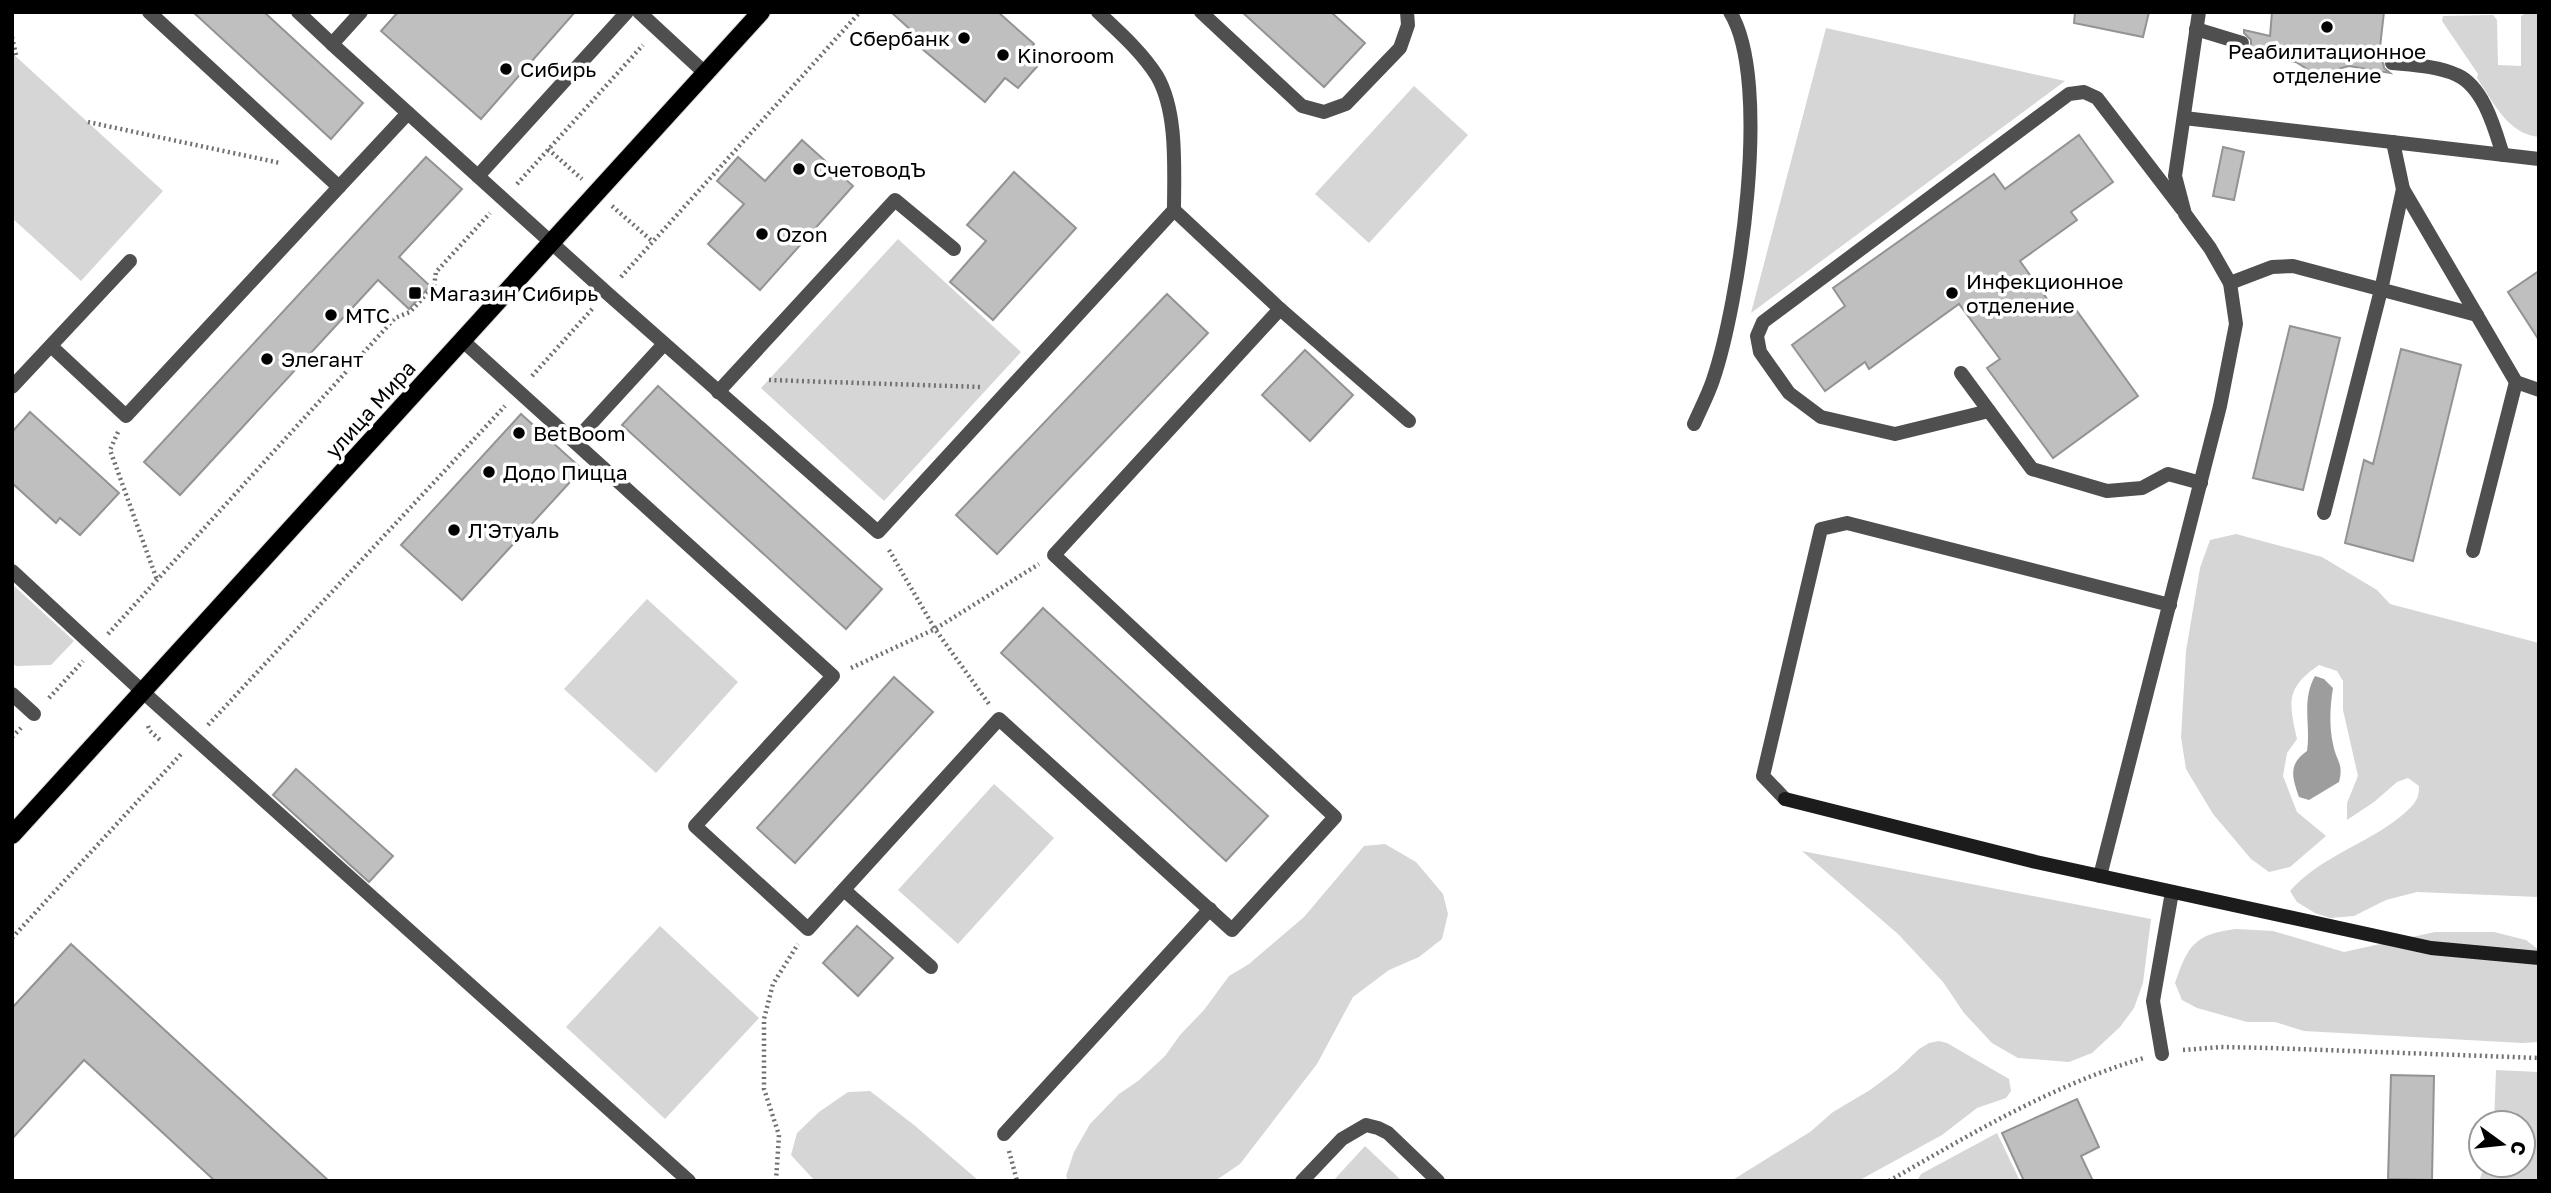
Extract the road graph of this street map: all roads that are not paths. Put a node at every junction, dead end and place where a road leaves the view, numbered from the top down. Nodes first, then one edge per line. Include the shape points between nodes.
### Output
1 (149, 12) edge
2 (298, 12) edge
3 (361, 12) edge
4 (627, 12) edge
5 (639, 12) edge
6 (761, 12) edge
7 (1098, 12) edge
8 (1201, 12) edge
9 (1406, 12) edge
10 (1730, 12) edge
11 (2199, 12) edge
12 (2196, 29) junction
13 (2242, 43) dead end
14 (332, 44) junction
15 (2392, 63) dead end
16 (705, 72) junction
17 (408, 113) junction
18 (2184, 118) junction
19 (2393, 142) junction
20 (2503, 155) junction
21 (2539, 159) edge
22 (478, 176) junction
23 (339, 187) junction
24 (2403, 190) junction
25 (1174, 210) junction
26 (2185, 214) junction
27 (551, 243) junction
28 (954, 249) dead end
29 (130, 261) dead end
30 (2230, 283) junction
31 (2381, 289) junction
32 (1280, 309) junction
33 (2477, 315) junction
34 (463, 341) junction
35 (664, 344) junction
36 (51, 346) junction
37 (1961, 373) dead end
38 (2516, 382) junction
39 (12, 387) edge
40 (2539, 390) edge
41 (718, 392) junction
42 (1989, 411) junction
43 (1409, 422) dead end
44 (1694, 424) dead end
45 (575, 441) junction
46 (2201, 483) junction
47 (2324, 513) dead end
48 (2473, 551) dead end
49 (12, 571) edge
50 (2170, 604) junction
51 (143, 692) junction
52 (12, 694) edge
53 (34, 714) road end
54 (13, 832) edge
55 (2100, 876) junction
56 (844, 890) junction
57 (2172, 892) junction
58 (1210, 909) junction
59 (2539, 958) edge
60 (931, 967) dead end
61 (2162, 1054) road end
62 (1004, 1134) road end
63 (689, 1181) edge
64 (1302, 1181) edge
65 (1438, 1181) edge

1 - 23 street
2 - 14 street
3 - 14 street
4 - 22 street
5 - 16 street
6 - 16 main road, улица Мира
7 - 25 street via 1158,78 1168,105 1174,149
8 - 9 street via 1302,106 1324,112 1346,104 1400,48 1409,25
10 - 44 street via 1745,56 1752,103 1749,160 1738,276 1713,379
11 - 12 street
12 - 13 street
12 - 18 street
14 - 17 street
15 - 20 street via 2459,76 2477,92
16 - 27 main road, улица Мира
17 - 22 street
17 - 23 street
18 - 19 street
18 - 26 street via 2175,176
19 - 20 street
19 - 24 street
20 - 21 street
22 - 27 street
23 - 36 street via 126,416
24 - 31 street
24 - 33 street
25 - 32 street
25 - 41 street via 878,532
26 - 30 street
26 - 42 street via 2097,98 2084,92 2069,93 1763,322 1757,336 1760,352 1789,393 1821,416 1895,434
27 - 34 main road, улица Мира
27 - 35 street
28 - 41 street via 895,200
29 - 36 street
30 - 31 street via 2273,267 2293,266
30 - 46 street via 2236,324
31 - 33 street
31 - 47 street
32 - 43 street
32 - 58 street via 1054,555 1335,817 1233,930
33 - 38 street
34 - 45 street
34 - 51 main road, улица Мира
35 - 41 street
35 - 45 street
36 - 39 street
37 - 42 street
38 - 40 street
38 - 48 street
42 - 46 street via 2032,469 2107,491 2142,488 2168,474
45 - 56 street via 833,676 695,826 808,929
46 - 50 street
49 - 51 street
50 - 55 street
50 - 55 street via 1847,523 1821,529 1763,776 1785,799
51 - 54 main road, улица Мира
51 - 63 street
52 - 53 street
55 - 57 street
56 - 58 street via 999,719
56 - 60 street
57 - 59 street via 2431,948
57 - 61 street via 2153,1001
58 - 62 street
64 - 65 street via 1342,1139 1366,1125 1388,1133

